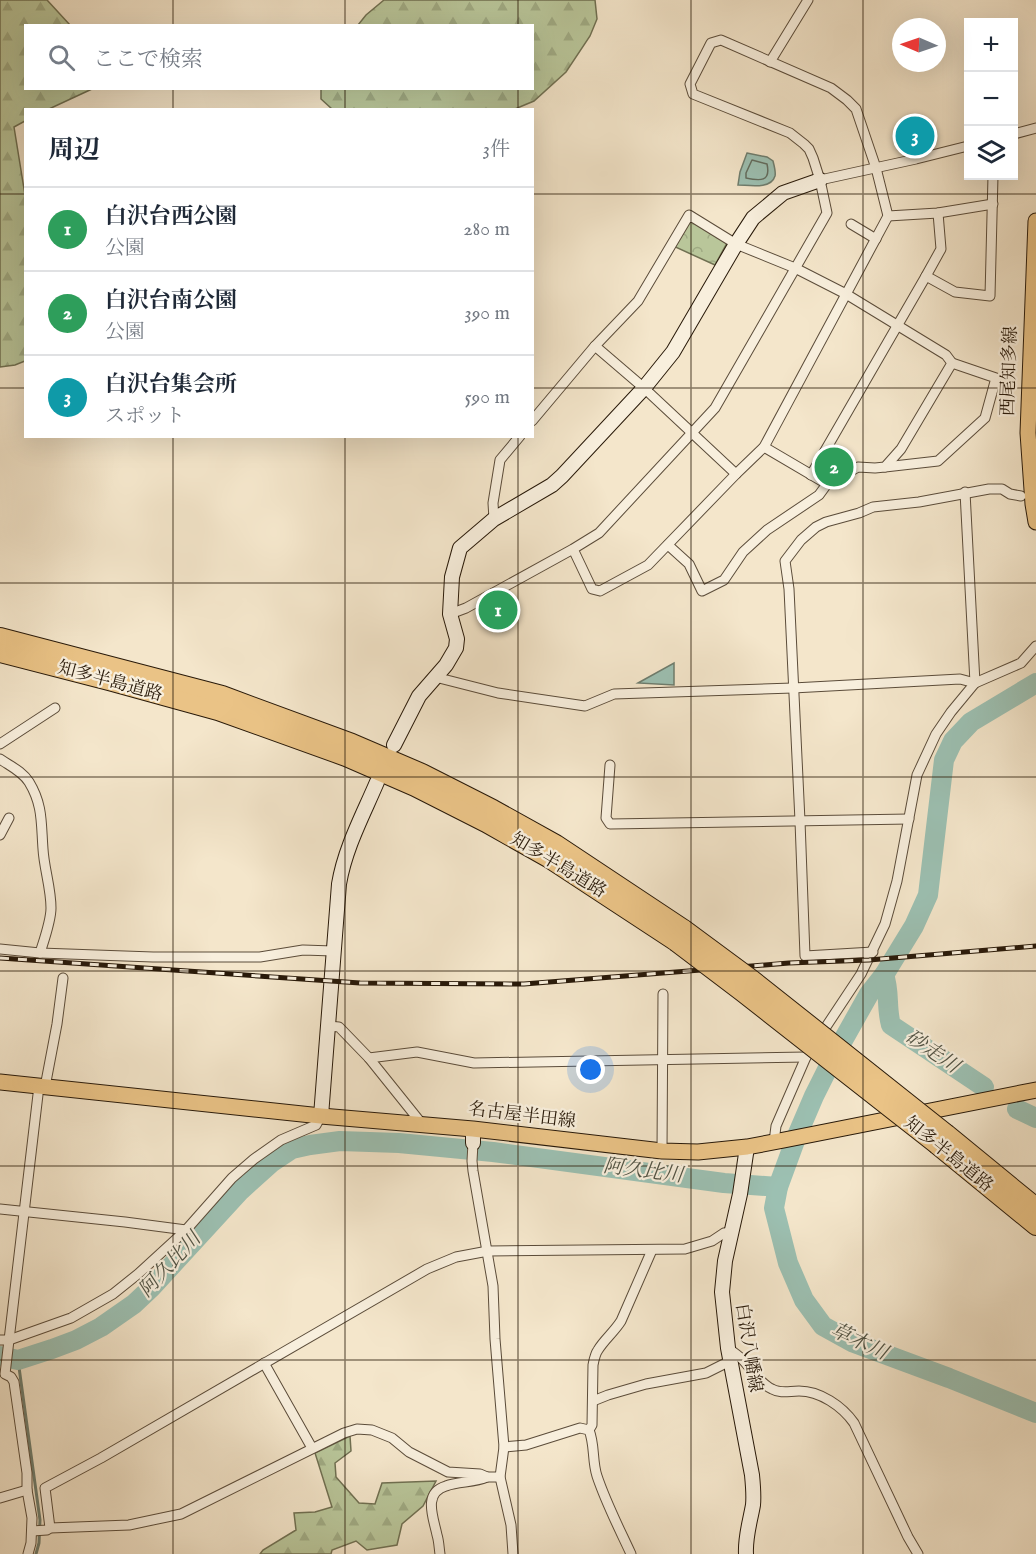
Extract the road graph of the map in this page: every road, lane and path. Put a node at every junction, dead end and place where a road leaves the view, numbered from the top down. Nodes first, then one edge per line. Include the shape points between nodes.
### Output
1 (808, 0) edge
2 (770, 62) junction
3 (1036, 128) edge
4 (1018, 133) edge
5 (964, 147) edge
6 (876, 168) junction
7 (820, 180) junction
8 (993, 180) edge
9 (993, 204) junction
10 (938, 213) junction
11 (888, 216) junction
12 (1036, 221) edge
13 (851, 224) dead end
14 (876, 239) junction
15 (736, 243) junction
16 (795, 268) junction
17 (926, 276) junction
18 (846, 294) junction
19 (898, 327) junction
20 (595, 346) junction
21 (952, 363) junction
22 (644, 388) junction
23 (534, 419) edge
24 (692, 433) junction
25 (518, 438) edge
26 (764, 447) junction
27 (885, 467) junction
28 (736, 474) junction
29 (811, 475) junction
30 (827, 484) junction
31 (965, 492) junction
32 (1021, 496) dead end
33 (494, 519) junction
34 (1036, 522) edge
35 (668, 545) junction
36 (573, 549) junction
37 (450, 614) junction
38 (0, 637) edge
39 (1036, 646) edge
40 (0, 653) edge
41 (1036, 655) edge
42 (1020, 663) junction
43 (435, 677) junction
44 (975, 683) junction
45 (793, 688) junction
46 (55, 708) dead end
47 (0, 744) edge
48 (394, 745) dead end
49 (3, 765) edge
50 (610, 765) dead end
51 (377, 782) dead end
52 (9, 818) dead end
53 (909, 819) junction
54 (800, 821) junction
55 (0, 834) edge
56 (680, 936) junction
57 (0, 949) edge
58 (333, 951) junction
59 (873, 952) junction
60 (40, 953) junction
61 (63, 978) dead end
62 (663, 994) dead end
63 (328, 1026) junction
64 (806, 1057) junction
65 (369, 1059) junction
66 (662, 1060) junction
67 (0, 1082) edge
68 (42, 1087) junction
69 (1036, 1090) edge
70 (321, 1116) junction
71 (422, 1124) junction
72 (942, 1140) junction
73 (779, 1141) junction
74 (473, 1143) junction
75 (747, 1147) junction
76 (662, 1151) junction
77 (1036, 1207) edge
78 (0, 1209) edge
79 (24, 1212) junction
80 (1036, 1226) edge
81 (186, 1230) junction
82 (732, 1232) junction
83 (652, 1250) junction
84 (488, 1251) junction
85 (4, 1340) edge
86 (729, 1355) junction
87 (264, 1363) junction
88 (593, 1401) junction
89 (589, 1430) junction
90 (504, 1447) junction
91 (312, 1448) junction
92 (487, 1477) junction
93 (500, 1477) junction
94 (27, 1490) junction
95 (0, 1498) edge
96 (48, 1529) junction
97 (34, 1531) junction
98 (28, 1554) edge
99 (440, 1554) edge
100 (513, 1554) edge
101 (631, 1554) edge
102 (746, 1554) edge
103 (918, 1554) edge

1 - 2 street
2 - 6 street via 831,88 856,109
2 - 7 street via 721,40 711,43 690,84 693,94 797,137 809,149
3 - 4 street
5 - 6 street
6 - 7 street
6 - 11 street
7 - 15 street via 783,193 753,218
7 - 16 street via 826,213
8 - 9 street
9 - 10 street
9 - 17 street via 990,296 956,292
10 - 11 street
10 - 17 street via 941,249
11 - 14 street
12 - 34 main road, 西尾知多線 via 1028,433
13 - 14 street
14 - 18 street
15 - 16 street
15 - 20 street via 689,215 638,301
15 - 22 street via 673,352
16 - 18 street
16 - 24 street via 715,408
17 - 19 street
18 - 19 street
18 - 26 street
19 - 21 street
19 - 29 street
20 - 22 street
20 - 23 street
21 - 27 street via 901,449
21 - 27 street via 996,378 985,418 938,461
22 - 24 street
22 - 33 street via 552,485
24 - 28 street
24 - 36 street via 599,533
25 - 33 street via 500,460
26 - 28 street
26 - 29 street
27 - 30 street via 858,467
28 - 35 street
29 - 30 street
30 - 35 street via 819,495 767,530 743,552 724,580 702,591 689,564
31 - 32 street via 1002,489
31 - 44 street
31 - 45 street via 873,507 826,522 801,540 785,561
33 - 37 street via 460,548 452,577
35 - 36 street via 648,565 600,591 592,589
36 - 37 street
37 - 43 street via 456,648
38 - 56 highway, 知多半島道路 via 222,695 422,773 547,839
39 - 42 street
40 - 56 highway, 知多半島道路 via 218,711 356,762 486,823
41 - 42 street
42 - 44 street
43 - 45 street via 498,693 585,706 614,694
43 - 48 street via 419,696
44 - 45 street via 960,679
44 - 53 street via 936,734 917,775
45 - 54 street
46 - 47 street
49 - 60 street via 19,771 28,781 40,807 51,910
50 - 54 street via 606,818 610,824
51 - 58 street via 342,867
52 - 55 street
53 - 54 street
53 - 59 street via 891,903
54 - 59 street via 806,956
56 - 72 highway, 知多半島道路, bridge via 742,992
57 - 60 street
58 - 60 street via 303,950 260,957
58 - 63 street
59 - 64 street
61 - 68 street
62 - 66 street
63 - 65 street via 339,1027
63 - 70 street
64 - 66 street
64 - 73 street via 776,1125
65 - 66 street via 417,1052 474,1063
65 - 71 street
66 - 76 street
67 - 68 main road, 名古屋半田線
68 - 70 main road, 名古屋半田線
68 - 79 street
69 - 73 main road, 名古屋半田線
70 - 71 main road, 名古屋半田線
70 - 81 street via 316,1125 281,1140 254,1159
71 - 74 main road, 名古屋半田線
72 - 77 highway, 知多半島道路
72 - 80 highway, 知多半島道路
73 - 75 main road, 名古屋半田線
74 - 76 main road, 名古屋半田線
74 - 84 street via 473,1171
75 - 76 main road, 名古屋半田線
75 - 82 street, 白沢八幡線
78 - 79 street
79 - 81 street
79 - 85 street
81 - 85 street via 113,1294 71,1318
82 - 83 street via 685,1249
82 - 86 street, 白沢八幡線 via 722,1292
83 - 84 street
83 - 88 street via 621,1321 598,1350 593,1365
84 - 87 street via 456,1257 427,1269
84 - 90 street via 494,1286
85 - 94 street via 5,1374 14,1383
86 - 88 street via 706,1373 646,1384
86 - 102 street, 白沢八幡線 via 753,1495
86 - 103 street via 741,1358 769,1388 781,1393 802,1391 820,1396 849,1416
87 - 91 street
87 - 96 street via 45,1488
88 - 89 street
89 - 90 street via 580,1428 526,1445
89 - 101 street via 596,1474
90 - 93 street
91 - 92 street via 350,1430 372,1430 448,1472
91 - 96 street via 181,1514 129,1524
92 - 93 street
92 - 99 street via 437,1490 431,1510
93 - 100 street
94 - 95 street
94 - 97 street
96 - 97 street
97 - 98 street

